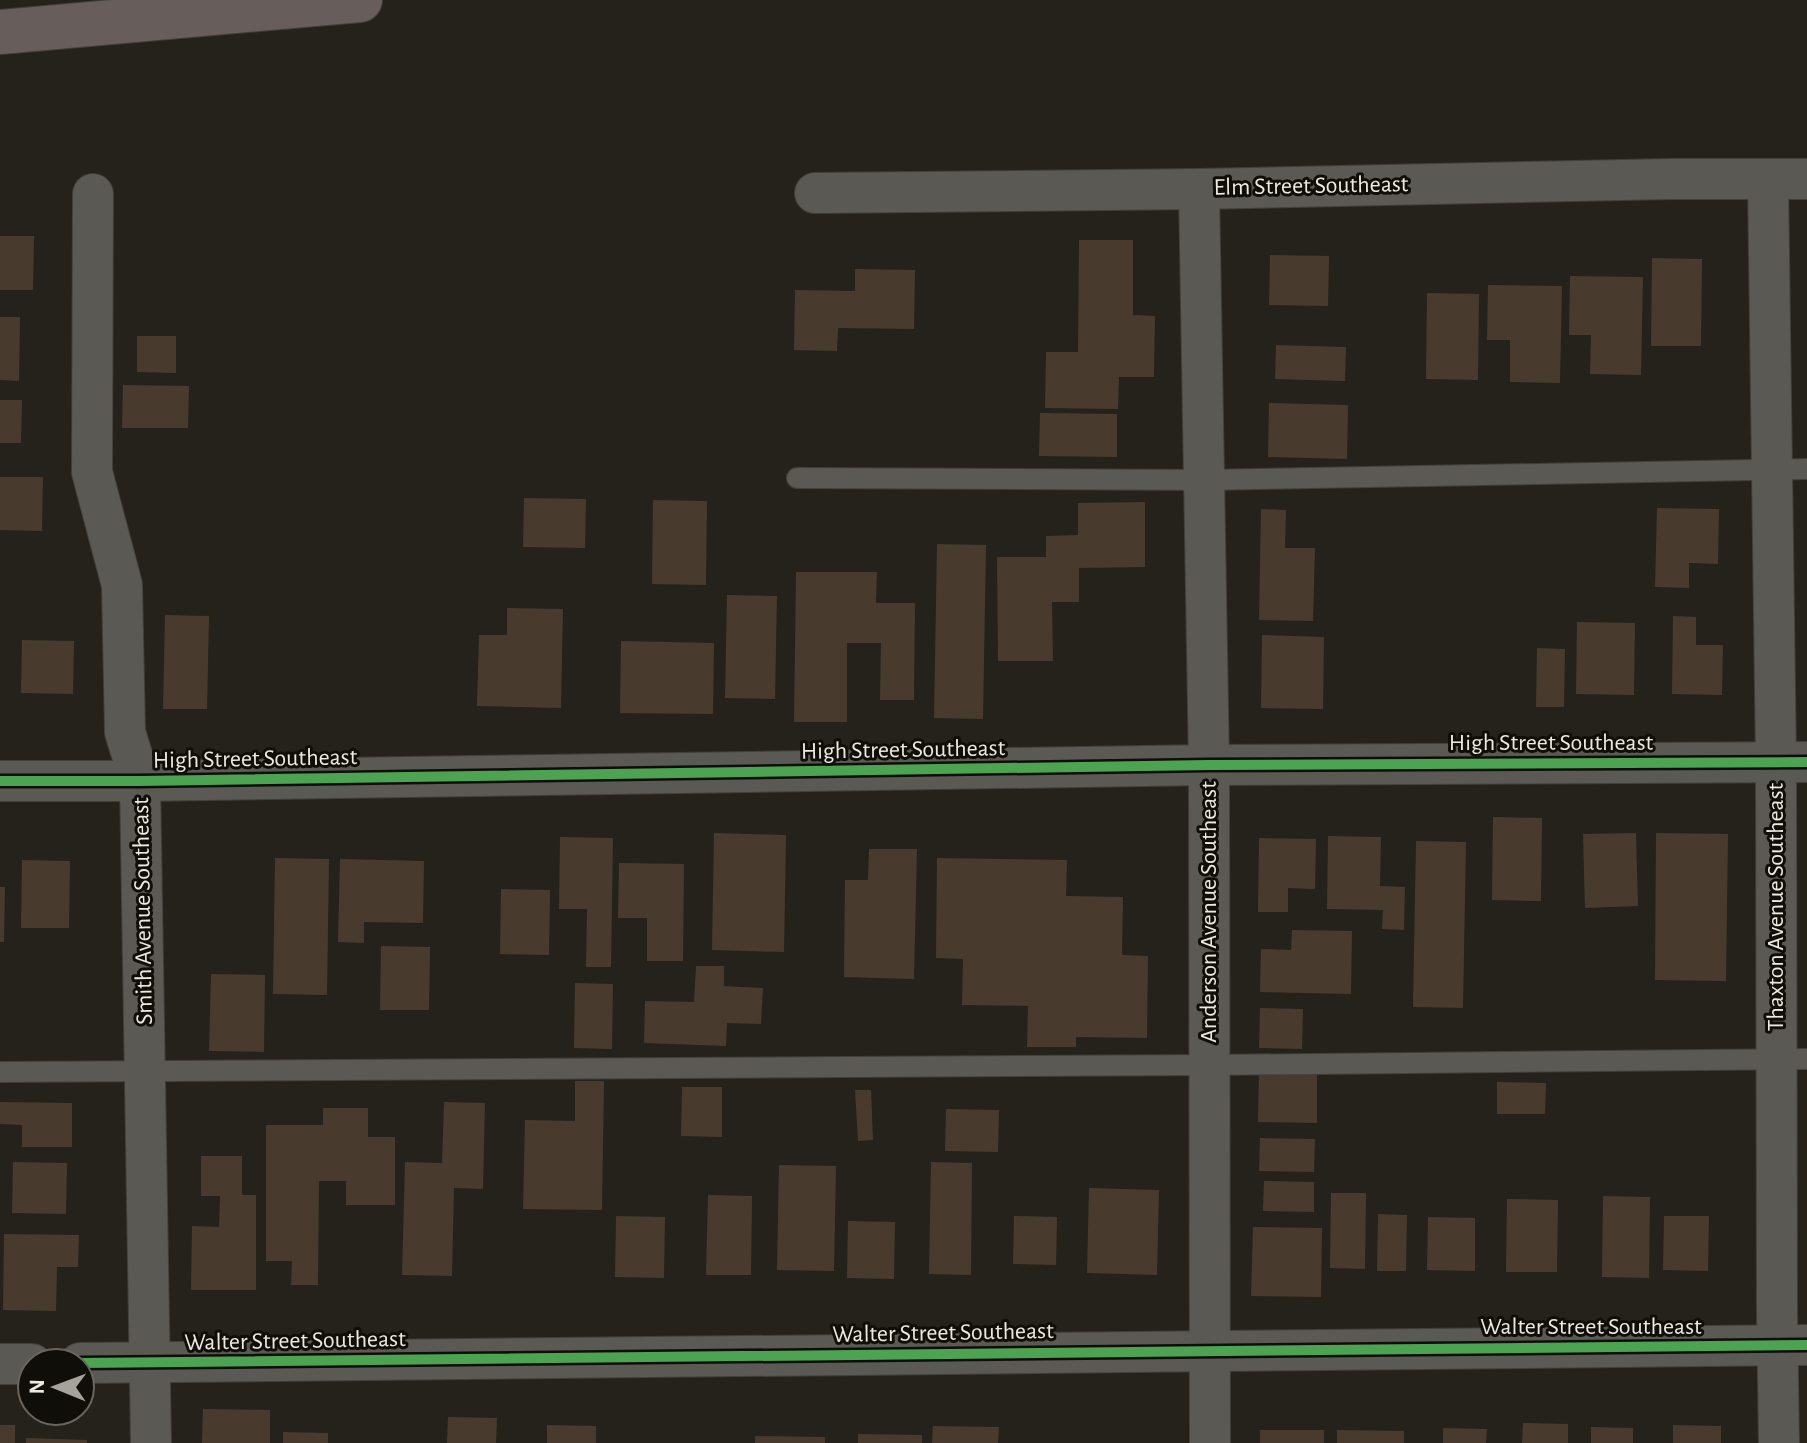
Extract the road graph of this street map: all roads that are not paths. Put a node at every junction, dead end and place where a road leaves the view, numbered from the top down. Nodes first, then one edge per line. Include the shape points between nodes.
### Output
1 (360, 0) edge
2 (0, 32) edge
3 (1807, 179) edge
4 (1768, 180) junction
5 (1199, 189) junction
6 (815, 193) dead end
7 (93, 194) dead end
8 (1790, 469) edge
9 (797, 478) dead end
10 (1204, 480) junction
11 (1792, 762) edge
12 (1209, 765) junction
13 (0, 781) edge
14 (140, 781) junction
15 (1792, 1059) edge
16 (1209, 1065) junction
17 (146, 1071) junction
18 (0, 1072) edge
19 (1792, 1346) edge
20 (1210, 1350) junction
21 (151, 1362) junction
22 (96, 1363) edge
23 (151, 1443) edge
24 (1210, 1443) edge
25 (1779, 1443) edge

1 - 2 highway
3 - 4 street, Elm Street Southeast
4 - 5 street, Elm Street Southeast
4 - 8 street, Thaxton Avenue Southeast
5 - 6 street, Elm Street Southeast
5 - 10 street, Anderson Avenue Southeast
7 - 14 street, Smith Avenue Southeast via 92,472 122,585 125,732
8 - 10 lane
8 - 11 street, Thaxton Avenue Southeast
9 - 10 lane
10 - 12 street, Anderson Avenue Southeast
11 - 12 street, High Street Southeast
11 - 15 street, Thaxton Avenue Southeast
12 - 14 street, High Street Southeast
12 - 16 street, Anderson Avenue Southeast
13 - 14 street, High Street Southeast
14 - 17 street, Smith Avenue Southeast
15 - 16 lane
15 - 19 street, Thaxton Avenue Southeast
16 - 17 lane
16 - 20 street, Anderson Avenue Southeast
17 - 18 lane
17 - 21 street, Smith Avenue Southeast
19 - 20 street, Walter Street Southeast
19 - 25 street, Thaxton Avenue Southeast
20 - 21 street, Walter Street Southeast
20 - 24 street, Anderson Avenue Southeast
21 - 22 street, Walter Street Southeast
21 - 23 street, Smith Avenue Southeast

